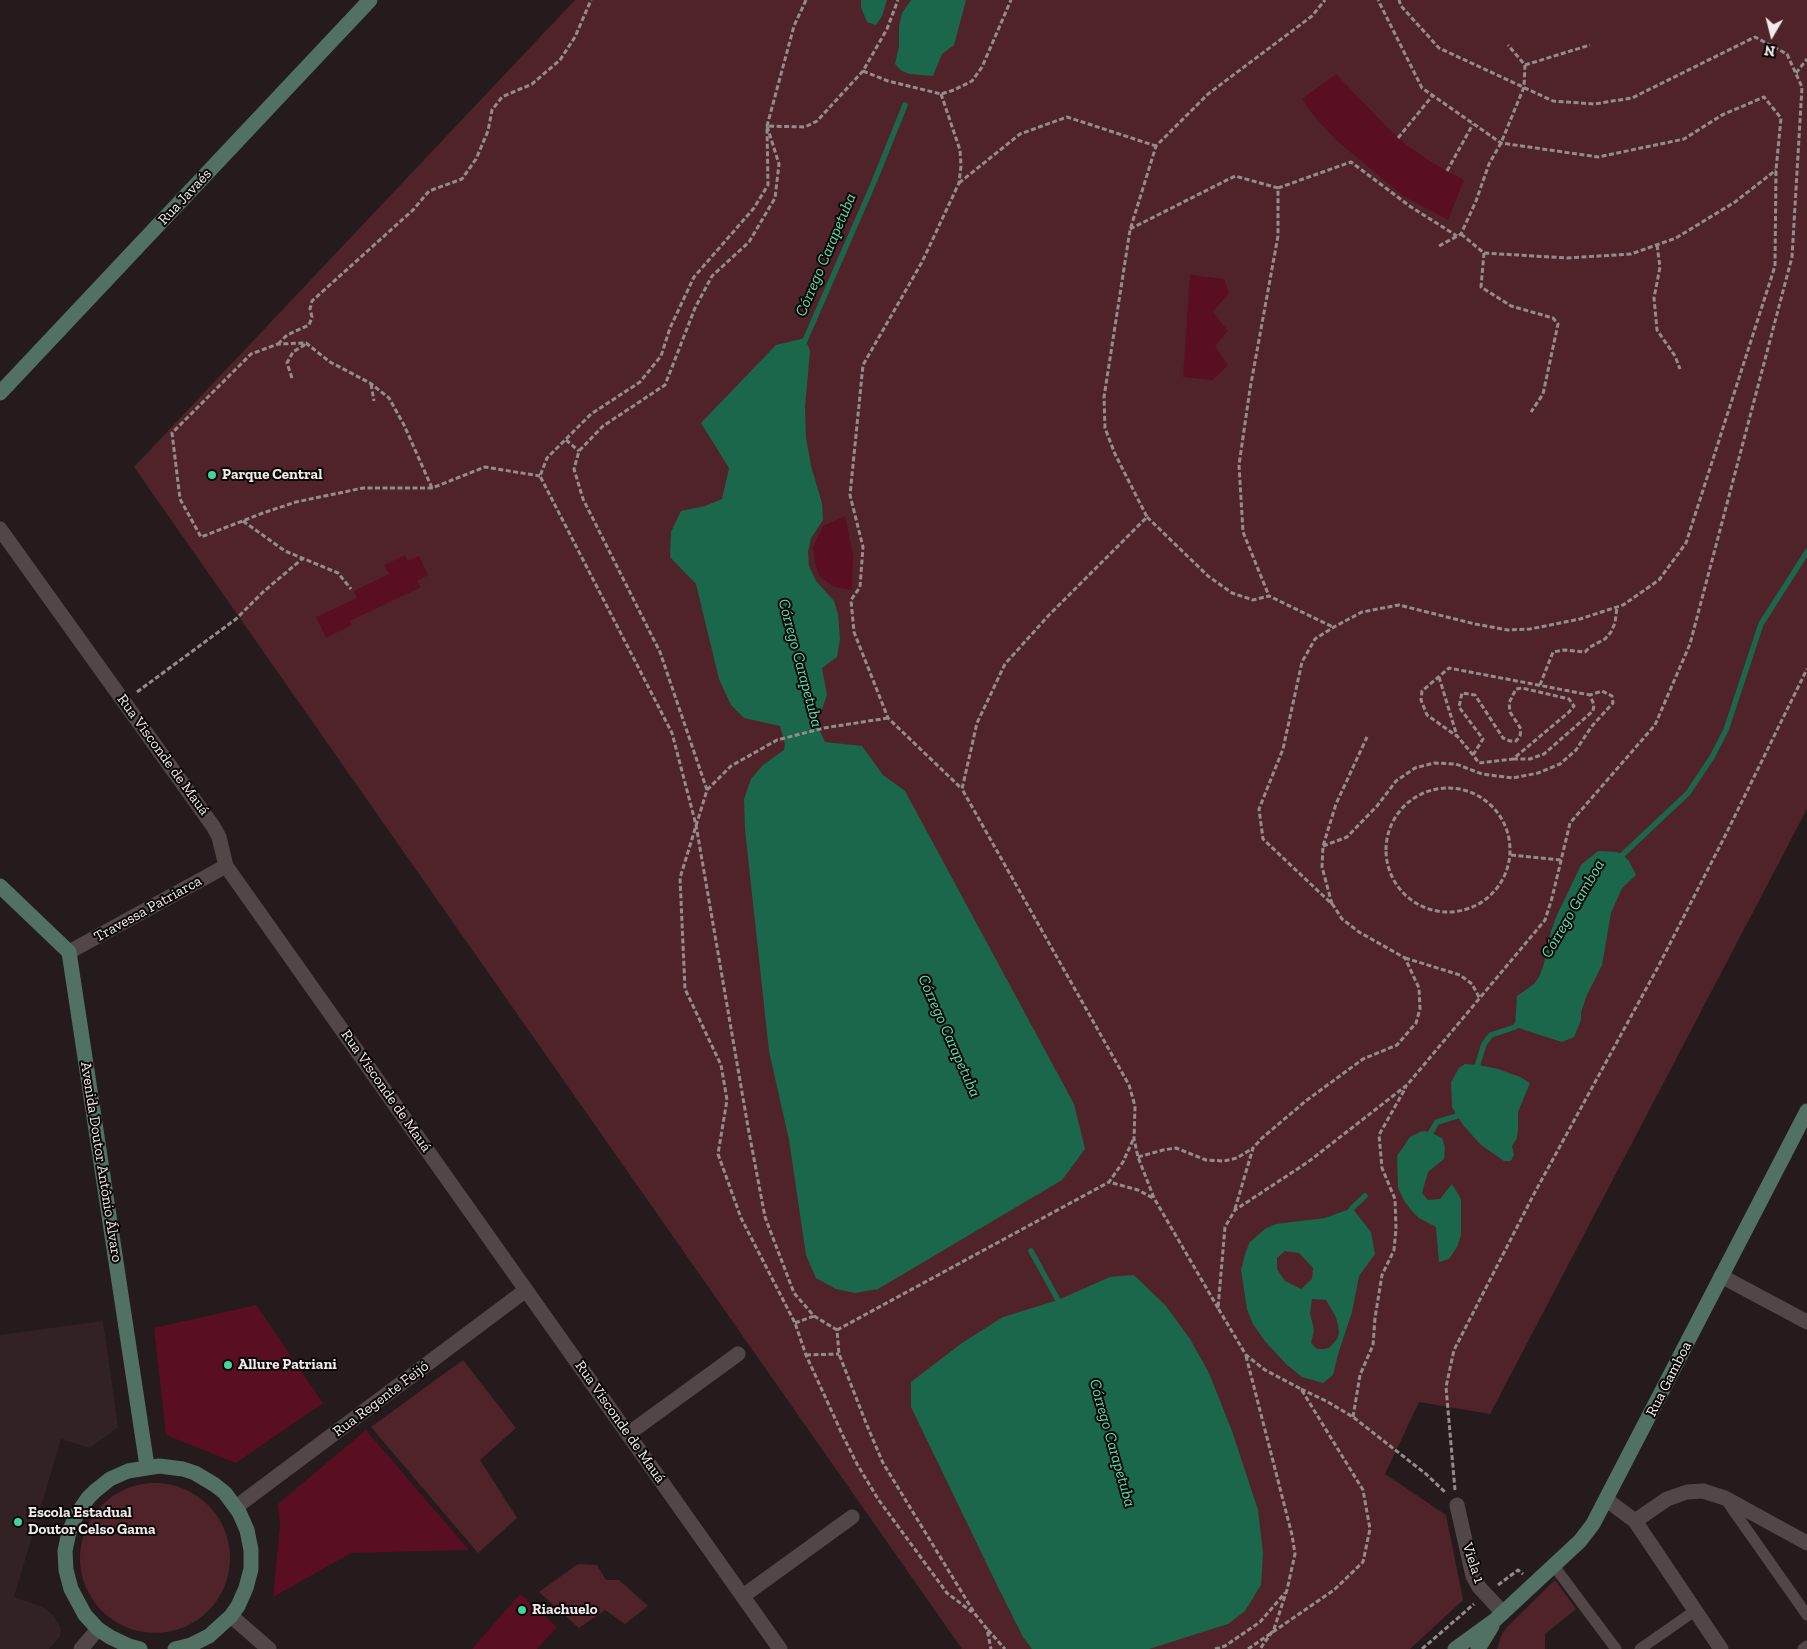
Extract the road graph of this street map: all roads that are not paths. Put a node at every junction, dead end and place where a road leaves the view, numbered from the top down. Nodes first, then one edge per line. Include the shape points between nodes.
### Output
1 (370, 0) edge
2 (0, 393) edge
3 (0, 529) edge
4 (226, 866) junction
5 (0, 886) edge
6 (69, 952) junction
7 (1807, 1111) edge
8 (1721, 1276) junction
9 (526, 1290) junction
10 (1807, 1322) edge
11 (738, 1354) dead end
12 (628, 1434) junction
13 (147, 1466) junction
14 (1724, 1498) junction
15 (1607, 1500) junction
16 (1457, 1505) road end
17 (236, 1508) junction
18 (852, 1517) dead end
19 (1635, 1521) junction
20 (1807, 1543) edge
21 (1554, 1566) junction
22 (743, 1596) junction
23 (1696, 1610) junction
24 (1807, 1615) edge
25 (231, 1616) junction
26 (1499, 1616) junction
27 (98, 1629) junction
28 (1807, 1646) edge
29 (81, 1649) edge
30 (140, 1649) edge
31 (175, 1649) edge
32 (269, 1649) edge
33 (780, 1649) edge
34 (1455, 1649) edge
35 (1478, 1649) edge
36 (1616, 1649) edge
37 (1640, 1649) edge
38 (1721, 1649) edge
39 (1802, 1649) edge

1 - 2 street, Rua Javaés
3 - 4 street, Rua Visconde de Mauá via 213,826
4 - 6 street, Travessa Patriarca
4 - 9 street, Rua Visconde de Mauá
5 - 6 street
6 - 13 street, Avenida Doutor Antônio Álvaro
7 - 8 street, Rua Gamboa
8 - 10 street
8 - 15 street, Rua Gamboa
9 - 12 street, Rua Visconde de Mauá
9 - 17 street, Rua Regente Feijó
11 - 12 street
12 - 22 street, Rua Visconde de Mauá
13 - 17 street via 195,1473 225,1493
13 - 27 street via 102,1484 82,1506 69,1532 65,1561 70,1589 79,1607
14 - 19 street via 1703,1491 1687,1492 1667,1499
14 - 20 street
14 - 24 lane
15 - 19 street
15 - 21 street, Rua Gamboa via 1580,1541
16 - 26 street, Viela 1 via 1474,1576
17 - 25 street via 247,1530 251,1560 246,1588
18 - 22 street
19 - 23 street
21 - 26 street, Rua Gamboa
21 - 36 lane
22 - 33 street, Rua Visconde de Mauá
23 - 37 lane
23 - 38 street
25 - 31 street via 209,1636
25 - 32 street
26 - 34 street, Rua Gamboa
26 - 35 street, Rua Gamboa
27 - 29 street
27 - 30 street
28 - 39 lane

